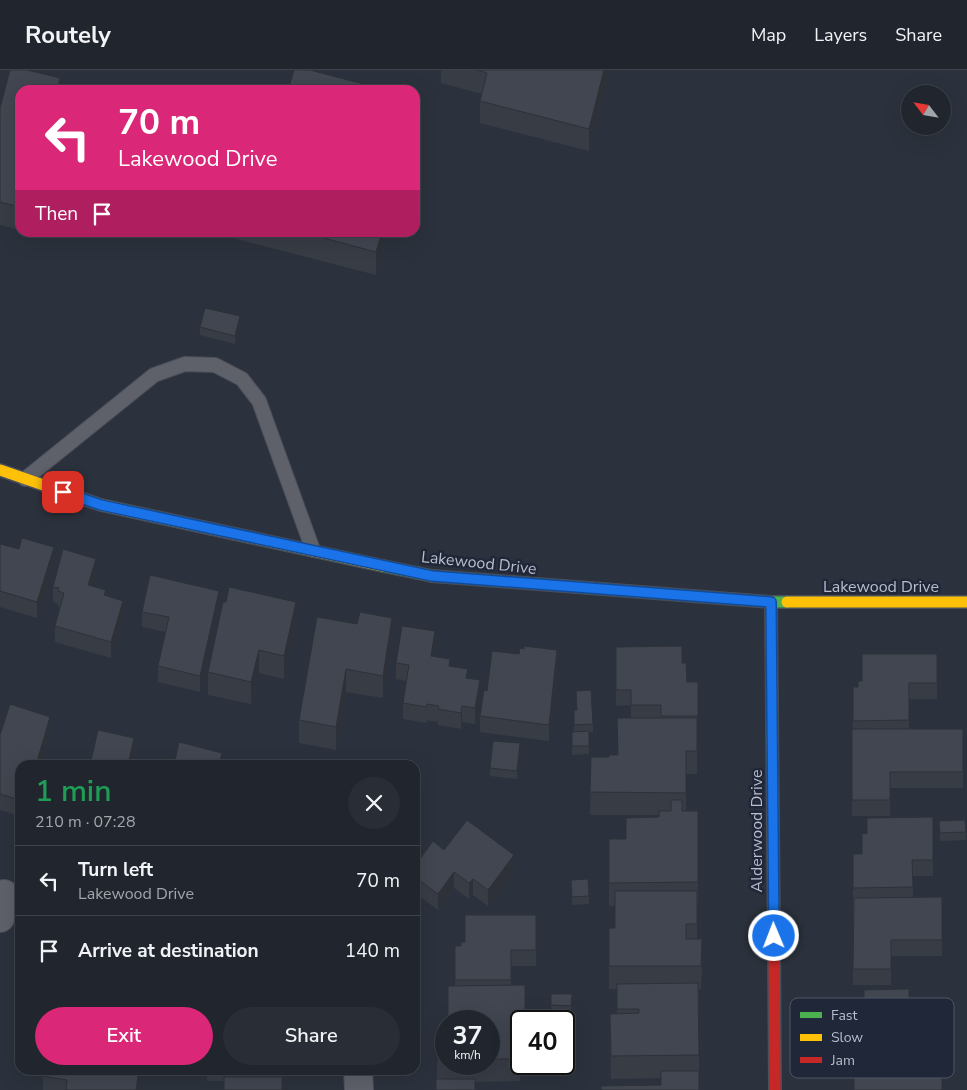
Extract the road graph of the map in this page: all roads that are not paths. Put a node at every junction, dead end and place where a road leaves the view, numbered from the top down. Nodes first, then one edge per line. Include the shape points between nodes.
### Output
1 (0, 470) edge
2 (25, 479) junction
3 (313, 550) junction
4 (771, 602) junction
5 (967, 602) edge
6 (358, 1075) edge
7 (359, 1090) edge
8 (775, 1090) edge

1 - 2 street, Lakewood Drive
2 - 3 street, Lakewood Drive via 101,505
2 - 3 lane via 154,375 184,364 215,365 242,379 259,401
3 - 4 street, Lakewood Drive via 432,576
4 - 5 street, Lakewood Drive
4 - 8 street, Alderwood Drive
6 - 7 street

